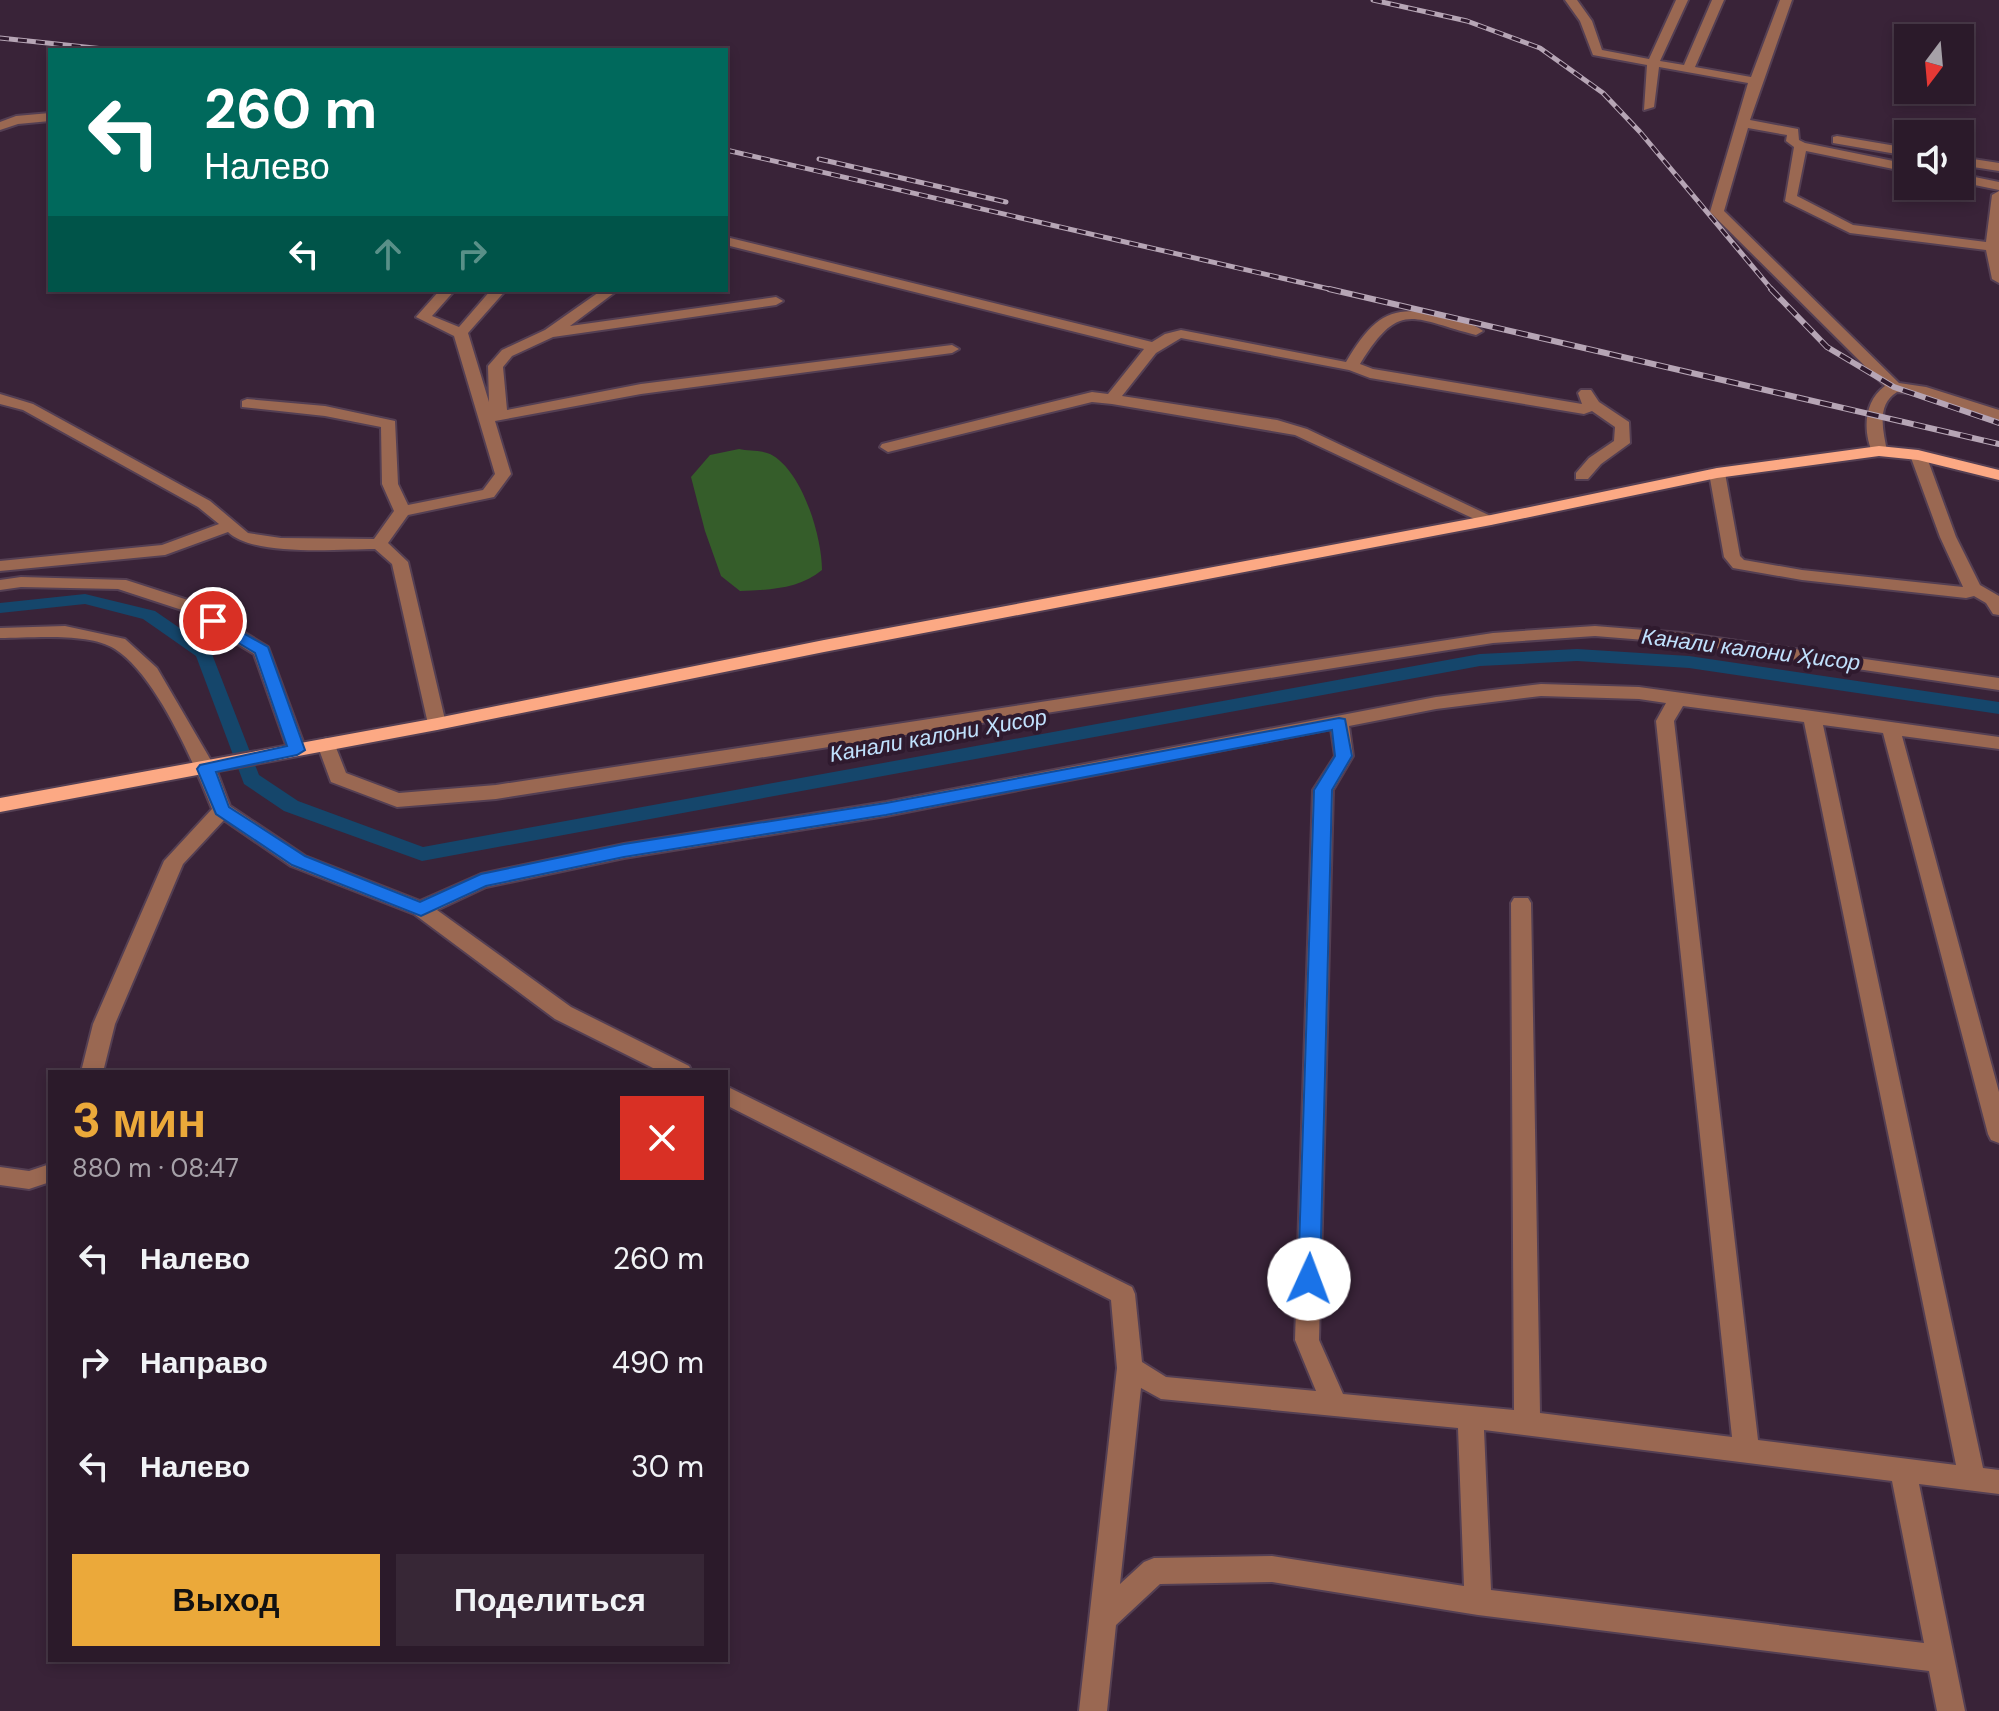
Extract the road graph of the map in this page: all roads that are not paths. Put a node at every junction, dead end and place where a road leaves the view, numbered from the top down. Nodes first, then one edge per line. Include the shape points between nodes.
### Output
1 (1573, 0) edge
2 (1682, 0) edge
3 (1718, 0) edge
4 (1786, 0) edge
5 (1690, 22) junction
6 (1653, 64) junction
7 (1688, 70) junction
8 (1755, 81) junction
9 (1648, 107) dead end
10 (48, 117) edge
11 (1743, 123) junction
12 (0, 126) edge
13 (1794, 132) junction
14 (1801, 146) junction
15 (1894, 150) edge
16 (1974, 163) edge
17 (1894, 165) edge
18 (1999, 167) edge
19 (1974, 181) edge
20 (1999, 186) edge
21 (1999, 195) edge
22 (728, 241) edge
23 (1992, 247) junction
24 (1999, 279) edge
25 (446, 292) edge
26 (497, 292) edge
27 (608, 292) edge
28 (776, 301) dead end
29 (1476, 331) dead end
30 (461, 333) junction
31 (550, 333) junction
32 (1155, 347) junction
33 (952, 349) dead end
34 (1351, 366) junction
35 (1894, 387) junction
36 (0, 399) edge
37 (1112, 399) junction
38 (247, 404) dead end
39 (1999, 415) edge
40 (494, 417) junction
41 (888, 447) dead end
42 (1879, 451) junction
43 (1918, 455) junction
44 (1717, 473) junction
45 (1999, 475) edge
46 (1582, 476) dead end
47 (402, 511) junction
48 (1491, 520) junction
49 (231, 525) junction
50 (379, 544) junction
51 (0, 566) edge
52 (0, 585) edge
53 (1973, 588) junction
54 (1999, 610) edge
55 (0, 633) edge
56 (1999, 684) edge
57 (1678, 699) junction
58 (1812, 716) junction
59 (1339, 723) junction
60 (437, 724) junction
61 (1891, 729) junction
62 (1999, 743) edge
63 (326, 744) junction
64 (297, 750) junction
65 (206, 769) junction
66 (0, 805) edge
67 (222, 810) junction
68 (1521, 903) dead end
69 (421, 909) junction
70 (92, 1070) edge
71 (677, 1070) edge
72 (728, 1096) edge
73 (1999, 1134) edge
74 (48, 1174) edge
75 (0, 1176) edge
76 (1130, 1368) junction
77 (1334, 1404) junction
78 (1471, 1418) junction
79 (1527, 1423) junction
80 (1746, 1449) junction
81 (1903, 1468) junction
82 (1972, 1477) junction
83 (1999, 1482) edge
84 (1478, 1602) junction
85 (1104, 1618) junction
86 (1942, 1659) junction
87 (1093, 1711) edge
88 (1951, 1711) edge

1 - 6 street via 1597,53
2 - 5 street
3 - 5 street
4 - 8 street
5 - 6 street
5 - 7 street
6 - 7 street
6 - 9 street
7 - 8 street
8 - 11 street
10 - 12 street
11 - 13 street
11 - 35 street via 1717,212
13 - 14 street via 1792,141
13 - 15 street
14 - 17 street
14 - 23 street via 1790,198 1850,229
16 - 18 street
19 - 20 street
21 - 23 street
22 - 32 street
23 - 24 street
25 - 30 street via 423,317
26 - 30 street
27 - 31 street
28 - 31 street
29 - 34 street via 1407,314 1387,319
30 - 40 street
31 - 40 street via 507,353 495,366
32 - 34 street via 1170,335 1181,334
32 - 37 street
33 - 40 street via 641,389
34 - 46 street via 1584,409 1590,399 1623,425 1622,443
35 - 39 street via 1921,390
35 - 42 street via 1883,392 1872,415
36 - 49 street via 41,414 204,504
37 - 41 street via 1092,397
37 - 48 street via 1301,432
38 - 47 street via 389,424 390,484
40 - 47 street via 503,474 488,494
42 - 43 main road
42 - 44 main road
43 - 45 main road
43 - 53 street
44 - 48 main road
44 - 53 street via 1732,557 1739,564 1966,593
47 - 50 street
48 - 60 main road
49 - 50 street via 243,537 281,543
49 - 51 street via 165,550
50 - 60 street via 400,562
52 - 64 street via 120,584 188,606 262,651
53 - 54 street
55 - 65 street via 65,631 119,643 151,672
56 - 63 street via 1682,638 1595,631 1493,638 496,792 397,800 338,777
57 - 58 street
57 - 59 street via 1541,690 1436,703
57 - 80 street via 1665,721
58 - 61 street
58 - 82 street
59 - 69 street via 886,809 624,851 481,881
59 - 77 street via 1344,756 1323,790 1307,1340
60 - 63 main road
61 - 62 street
61 - 73 street
63 - 64 main road
64 - 65 main road
65 - 66 main road
65 - 67 street
67 - 69 street via 298,861
67 - 70 street via 174,861 104,1024
68 - 79 street
69 - 71 street via 563,1013
72 - 76 street via 1123,1294
74 - 75 street via 29,1180
76 - 77 street via 1161,1388
76 - 85 street
77 - 78 street
78 - 79 street
78 - 84 street
79 - 80 street
80 - 81 street
81 - 82 street
81 - 86 street
82 - 83 street
84 - 85 street via 1272,1569 1154,1571
84 - 86 street
85 - 87 street
86 - 88 street

